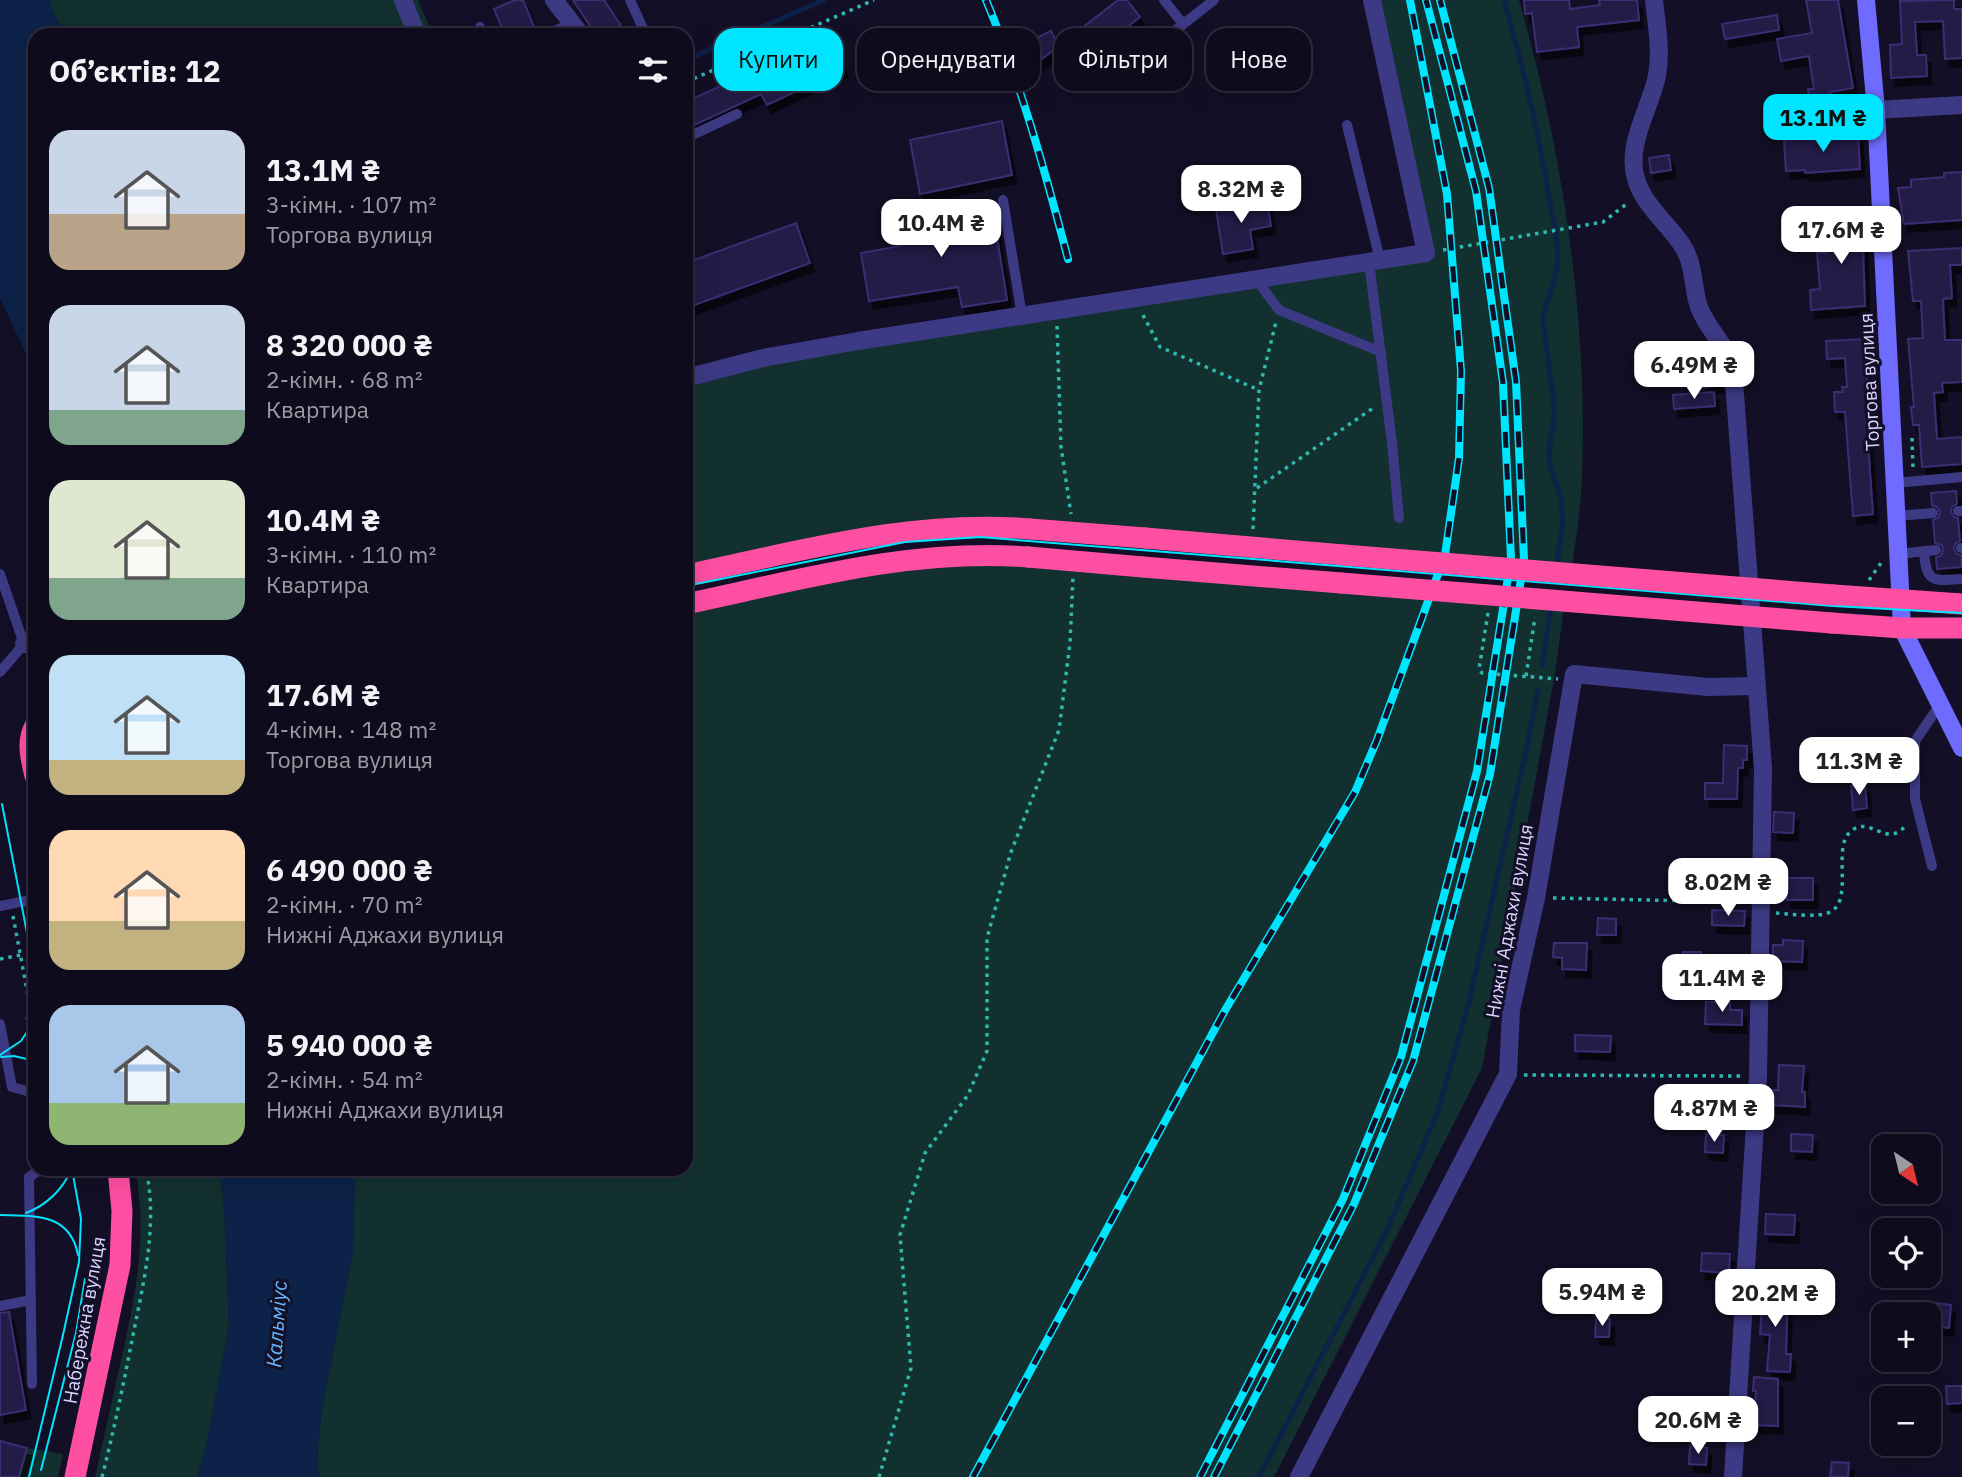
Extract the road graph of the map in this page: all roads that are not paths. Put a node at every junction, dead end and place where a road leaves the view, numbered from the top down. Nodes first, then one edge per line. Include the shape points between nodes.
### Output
1 (403, 0) edge
2 (554, 0) edge
3 (630, 0) edge
4 (1164, 0) edge
5 (1214, 0) edge
6 (1372, 0) edge
7 (1654, 0) edge
8 (1866, 0) edge
9 (1183, 24) junction
10 (414, 28) edge
11 (575, 28) edge
12 (643, 28) edge
13 (1178, 28) edge
14 (1962, 105) edge
15 (1876, 110) junction
16 (737, 114) dead end
17 (1347, 125) dead end
18 (693, 135) edge
19 (1003, 200) dead end
20 (1375, 261) junction
21 (1256, 279) junction
22 (1021, 316) junction
23 (1381, 352) junction
24 (693, 376) edge
25 (1962, 477) edge
26 (1895, 483) junction
27 (1933, 513) dead end
28 (1896, 516) junction
29 (1399, 518) dead end
30 (1936, 550) dead end
31 (1924, 551) junction
32 (1898, 554) junction
33 (0, 574) edge
34 (693, 574) edge
35 (1962, 579) edge
36 (1901, 600) junction
37 (693, 603) edge
38 (1962, 604) edge
39 (1902, 628) junction
40 (1962, 628) edge
41 (28, 637) edge
42 (28, 644) edge
43 (0, 672) edge
44 (1755, 686) junction
45 (1950, 714) edge
46 (1962, 748) edge
47 (1932, 866) dead end
48 (28, 900) edge
49 (6, 905) edge
50 (0, 1024) edge
51 (28, 1091) edge
52 (30, 1176) edge
53 (119, 1176) edge
54 (31, 1300) junction
55 (0, 1306) edge
56 (32, 1384) dead end
57 (75, 1477) edge
58 (1300, 1477) edge
59 (1733, 1477) edge

1 - 10 street
2 - 11 street
3 - 12 lane
4 - 9 lane
5 - 9 lane
6 - 20 street via 1426,253
7 - 44 street via 1659,59 1634,166 1642,192 1688,256 1702,313 1724,344 1733,368
8 - 15 main road, Торгова вулиця
9 - 13 lane
14 - 15 street
15 - 26 main road, Торгова вулиця
16 - 18 lane
17 - 20 lane
19 - 22 lane
20 - 21 street
20 - 23 lane
21 - 22 street
21 - 23 lane via 1279,310
22 - 24 street via 763,358
23 - 29 lane
25 - 26 lane
26 - 28 main road, Торгова вулиця
27 - 28 lane
28 - 32 main road, Торгова вулиця
30 - 31 lane
31 - 32 lane
31 - 35 lane via 1930,577
32 - 36 main road, Торгова вулиця
33 - 41 lane
34 - 36 highway, bridge via 904,531 981,526
36 - 38 highway
36 - 39 main road, Торгова вулиця
37 - 39 highway, bridge via 907,559 980,555
39 - 40 highway
39 - 45 main road, Торгова вулиця
42 - 43 lane
44 - 58 street, Нижні Аджахи вулиця via 1708,687 1574,674 1536,898 1511,1010 1508,1074
44 - 59 street via 1763,768 1758,1076
45 - 46 main road, Торгова вулиця
45 - 47 lane via 1915,741 1916,799
48 - 49 lane
50 - 51 lane via 12,1087
52 - 54 lane
53 - 57 highway, Набережна вулиця via 120,1265
54 - 55 lane
54 - 56 lane

